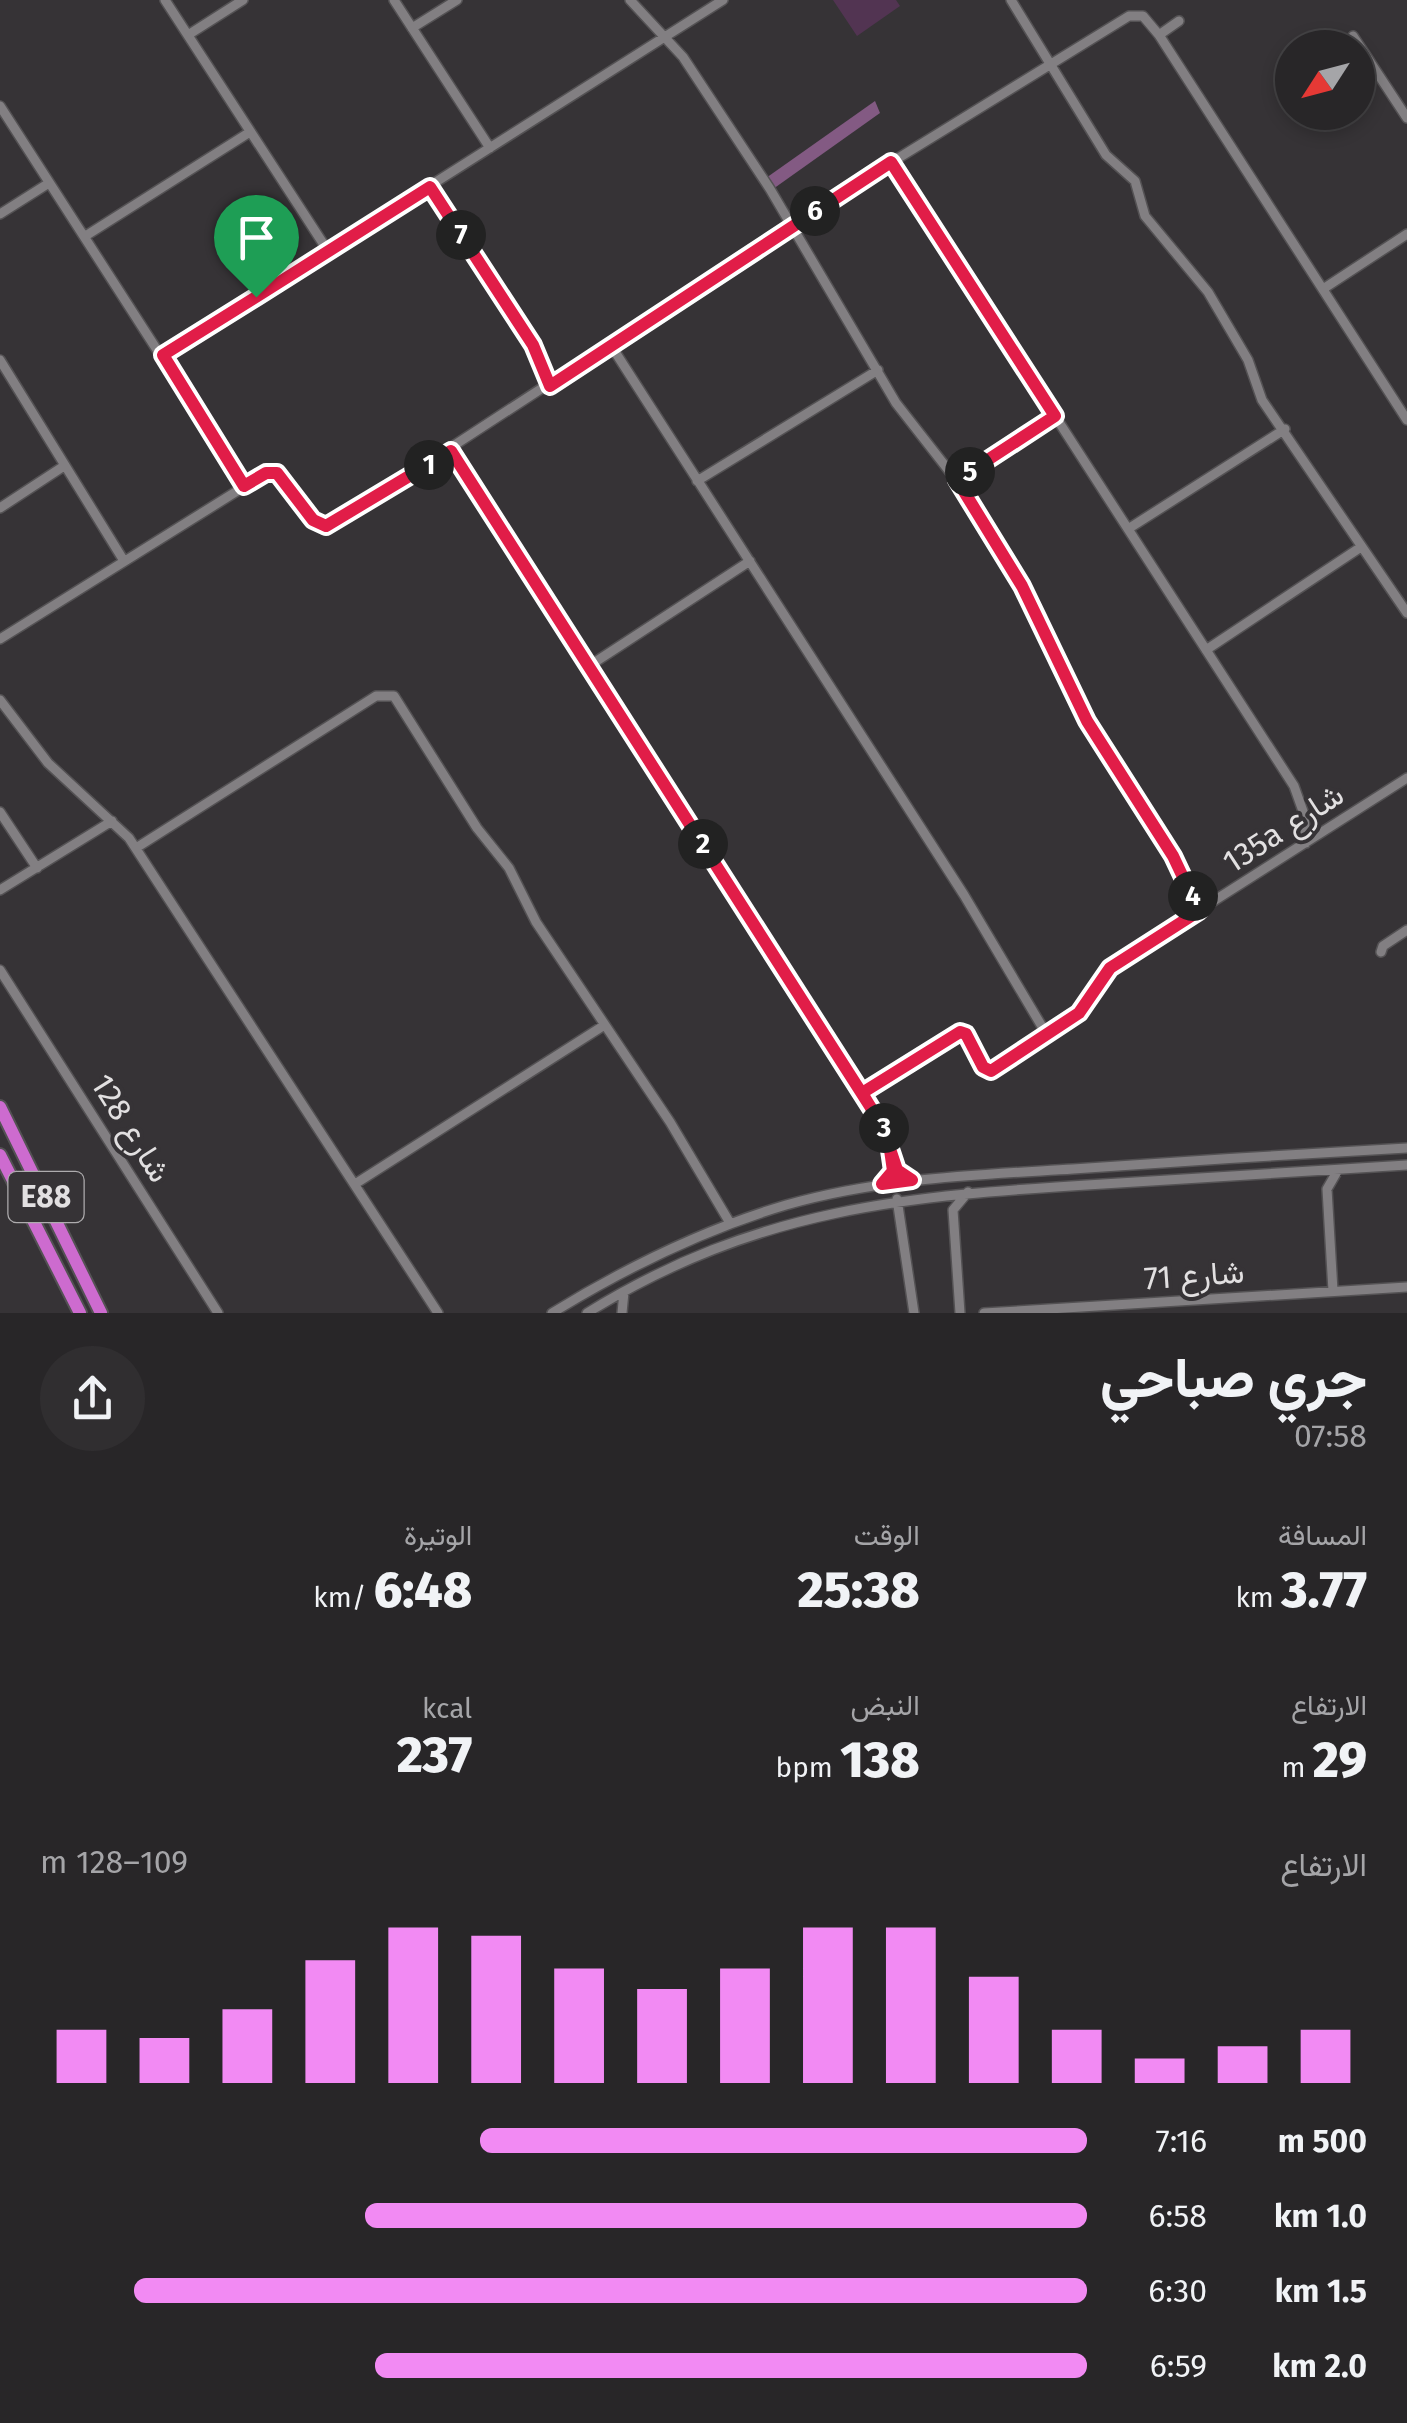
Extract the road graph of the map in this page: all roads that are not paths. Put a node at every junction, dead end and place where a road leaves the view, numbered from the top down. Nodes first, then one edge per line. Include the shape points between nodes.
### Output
1 (165, 0) edge
2 (244, 0) edge
3 (394, 0) edge
4 (457, 0) edge
5 (630, 0) edge
6 (723, 0) edge
7 (1012, 0) edge
8 (1179, 21) dead end
9 (412, 28) junction
10 (188, 35) junction
11 (1159, 35) junction
12 (667, 36) junction
13 (1052, 64) junction
14 (1375, 68) edge
15 (0, 106) edge
16 (1407, 118) edge
17 (250, 132) junction
18 (490, 148) junction
19 (891, 162) junction
20 (49, 183) junction
21 (430, 187) junction
22 (0, 214) edge
23 (792, 227) junction
24 (1407, 234) edge
25 (86, 236) junction
26 (328, 251) junction
27 (1322, 289) junction
28 (610, 344) junction
29 (163, 355) junction
30 (0, 360) edge
31 (878, 370) junction
32 (550, 386) junction
33 (1407, 396) edge
34 (1396, 403) junction
35 (1055, 416) junction
36 (1407, 420) edge
37 (1285, 429) junction
38 (451, 451) junction
39 (64, 466) junction
40 (697, 480) junction
41 (957, 480) junction
42 (244, 486) junction
43 (0, 508) edge
44 (1128, 529) junction
45 (1361, 546) junction
46 (124, 561) junction
47 (750, 561) junction
48 (1407, 613) edge
49 (2, 635) edge
50 (1206, 650) junction
51 (588, 666) junction
52 (0, 700) edge
53 (1407, 778) edge
54 (0, 812) edge
55 (112, 820) junction
56 (1306, 843) junction
57 (136, 848) junction
58 (37, 868) junction
59 (0, 890) edge
60 (1199, 911) junction
61 (1407, 930) edge
62 (1382, 952) dead end
63 (0, 970) edge
64 (603, 1026) junction
65 (1047, 1035) junction
66 (862, 1093) junction
67 (0, 1107) edge
68 (1407, 1148) edge
69 (0, 1155) edge
70 (894, 1164) junction
71 (1148, 1164) junction
72 (1407, 1164) edge
73 (1340, 1169) junction
74 (1311, 1171) junction
75 (912, 1180) junction
76 (1119, 1183) junction
77 (355, 1184) junction
78 (882, 1184) junction
79 (1327, 1189) junction
80 (968, 1192) junction
81 (938, 1194) junction
82 (897, 1200) junction
83 (953, 1210) junction
84 (730, 1223) junction
85 (48, 1254) junction
86 (1407, 1287) edge
87 (89, 1288) junction
88 (626, 1289) junction
89 (1333, 1292) junction
90 (598, 1306) junction
91 (1126, 1309) edge
92 (622, 1312) edge
93 (1024, 1312) edge
94 (72, 1313) edge
95 (80, 1313) edge
96 (101, 1313) edge
97 (109, 1313) edge
98 (218, 1313) edge
99 (438, 1313) edge
100 (552, 1313) edge
101 (586, 1313) edge
102 (914, 1313) edge
103 (960, 1313) edge
104 (984, 1313) edge

1 - 10 street
2 - 10 street
3 - 9 street
4 - 9 street
5 - 12 street
6 - 12 street
7 - 13 street
8 - 11 street
9 - 18 street
10 - 17 street
11 - 13 street via 1142,16 1129,16
11 - 27 street
12 - 18 street
12 - 23 street
13 - 19 street
13 - 37 street via 1106,154 1135,181 1146,216 1208,292 1248,360 1259,395
14 - 16 street
15 - 20 street
17 - 25 street
17 - 26 street
18 - 21 street
19 - 23 street
19 - 35 street
20 - 22 street
20 - 25 street
21 - 26 street
21 - 32 street via 533,345
23 - 28 street
23 - 31 street
24 - 27 street
25 - 29 street via 124,304
26 - 29 street
27 - 34 street
28 - 32 street
28 - 40 street
29 - 42 street
30 - 39 street
31 - 40 street
31 - 41 street via 906,418
32 - 38 street
33 - 34 street
34 - 36 street
35 - 41 street
35 - 44 street
37 - 44 street
37 - 45 street
38 - 42 street via 326,526 313,520 277,473
38 - 51 street
39 - 43 street
39 - 46 street
40 - 47 street
41 - 60 street
42 - 46 street
44 - 50 street
45 - 48 street
45 - 50 street
46 - 49 street
47 - 51 street
47 - 65 street
50 - 56 street via 1294,786
51 - 66 street
52 - 55 street via 48,762
53 - 56 street, 135a شارع
54 - 58 street
55 - 57 street
55 - 58 street
56 - 60 street, 135a شارع
57 - 64 street via 376,696 390,694 509,868
57 - 77 street
58 - 59 street
60 - 65 street, 135a شارع via 1103,974 1085,1008
61 - 62 street
63 - 98 street, شارع 128
64 - 77 street
64 - 84 street
65 - 66 street, 135a شارع via 991,1071 960,1032
66 - 70 street via 886,1130
67 - 87 highway, E88
68 - 71 street
69 - 85 highway, E88
70 - 75 street
70 - 78 street
71 - 75 street
71 - 76 street via 1120,1172
72 - 73 street
73 - 74 street
73 - 79 street
74 - 76 street
74 - 79 street
75 - 78 street
76 - 80 street
77 - 99 street
78 - 84 street
79 - 89 street
80 - 81 street
80 - 83 street
81 - 82 street
81 - 83 street
82 - 88 street via 754,1232
82 - 102 street
83 - 103 street
84 - 100 street via 636,1264
85 - 94 highway
85 - 95 highway, E88
86 - 89 street, شارع 71
87 - 96 highway, E88
87 - 97 highway
88 - 90 street
88 - 92 street
89 - 91 street, شارع 71
90 - 92 street
90 - 101 street
91 - 93 street, شارع 71
93 - 104 street, شارع 71

